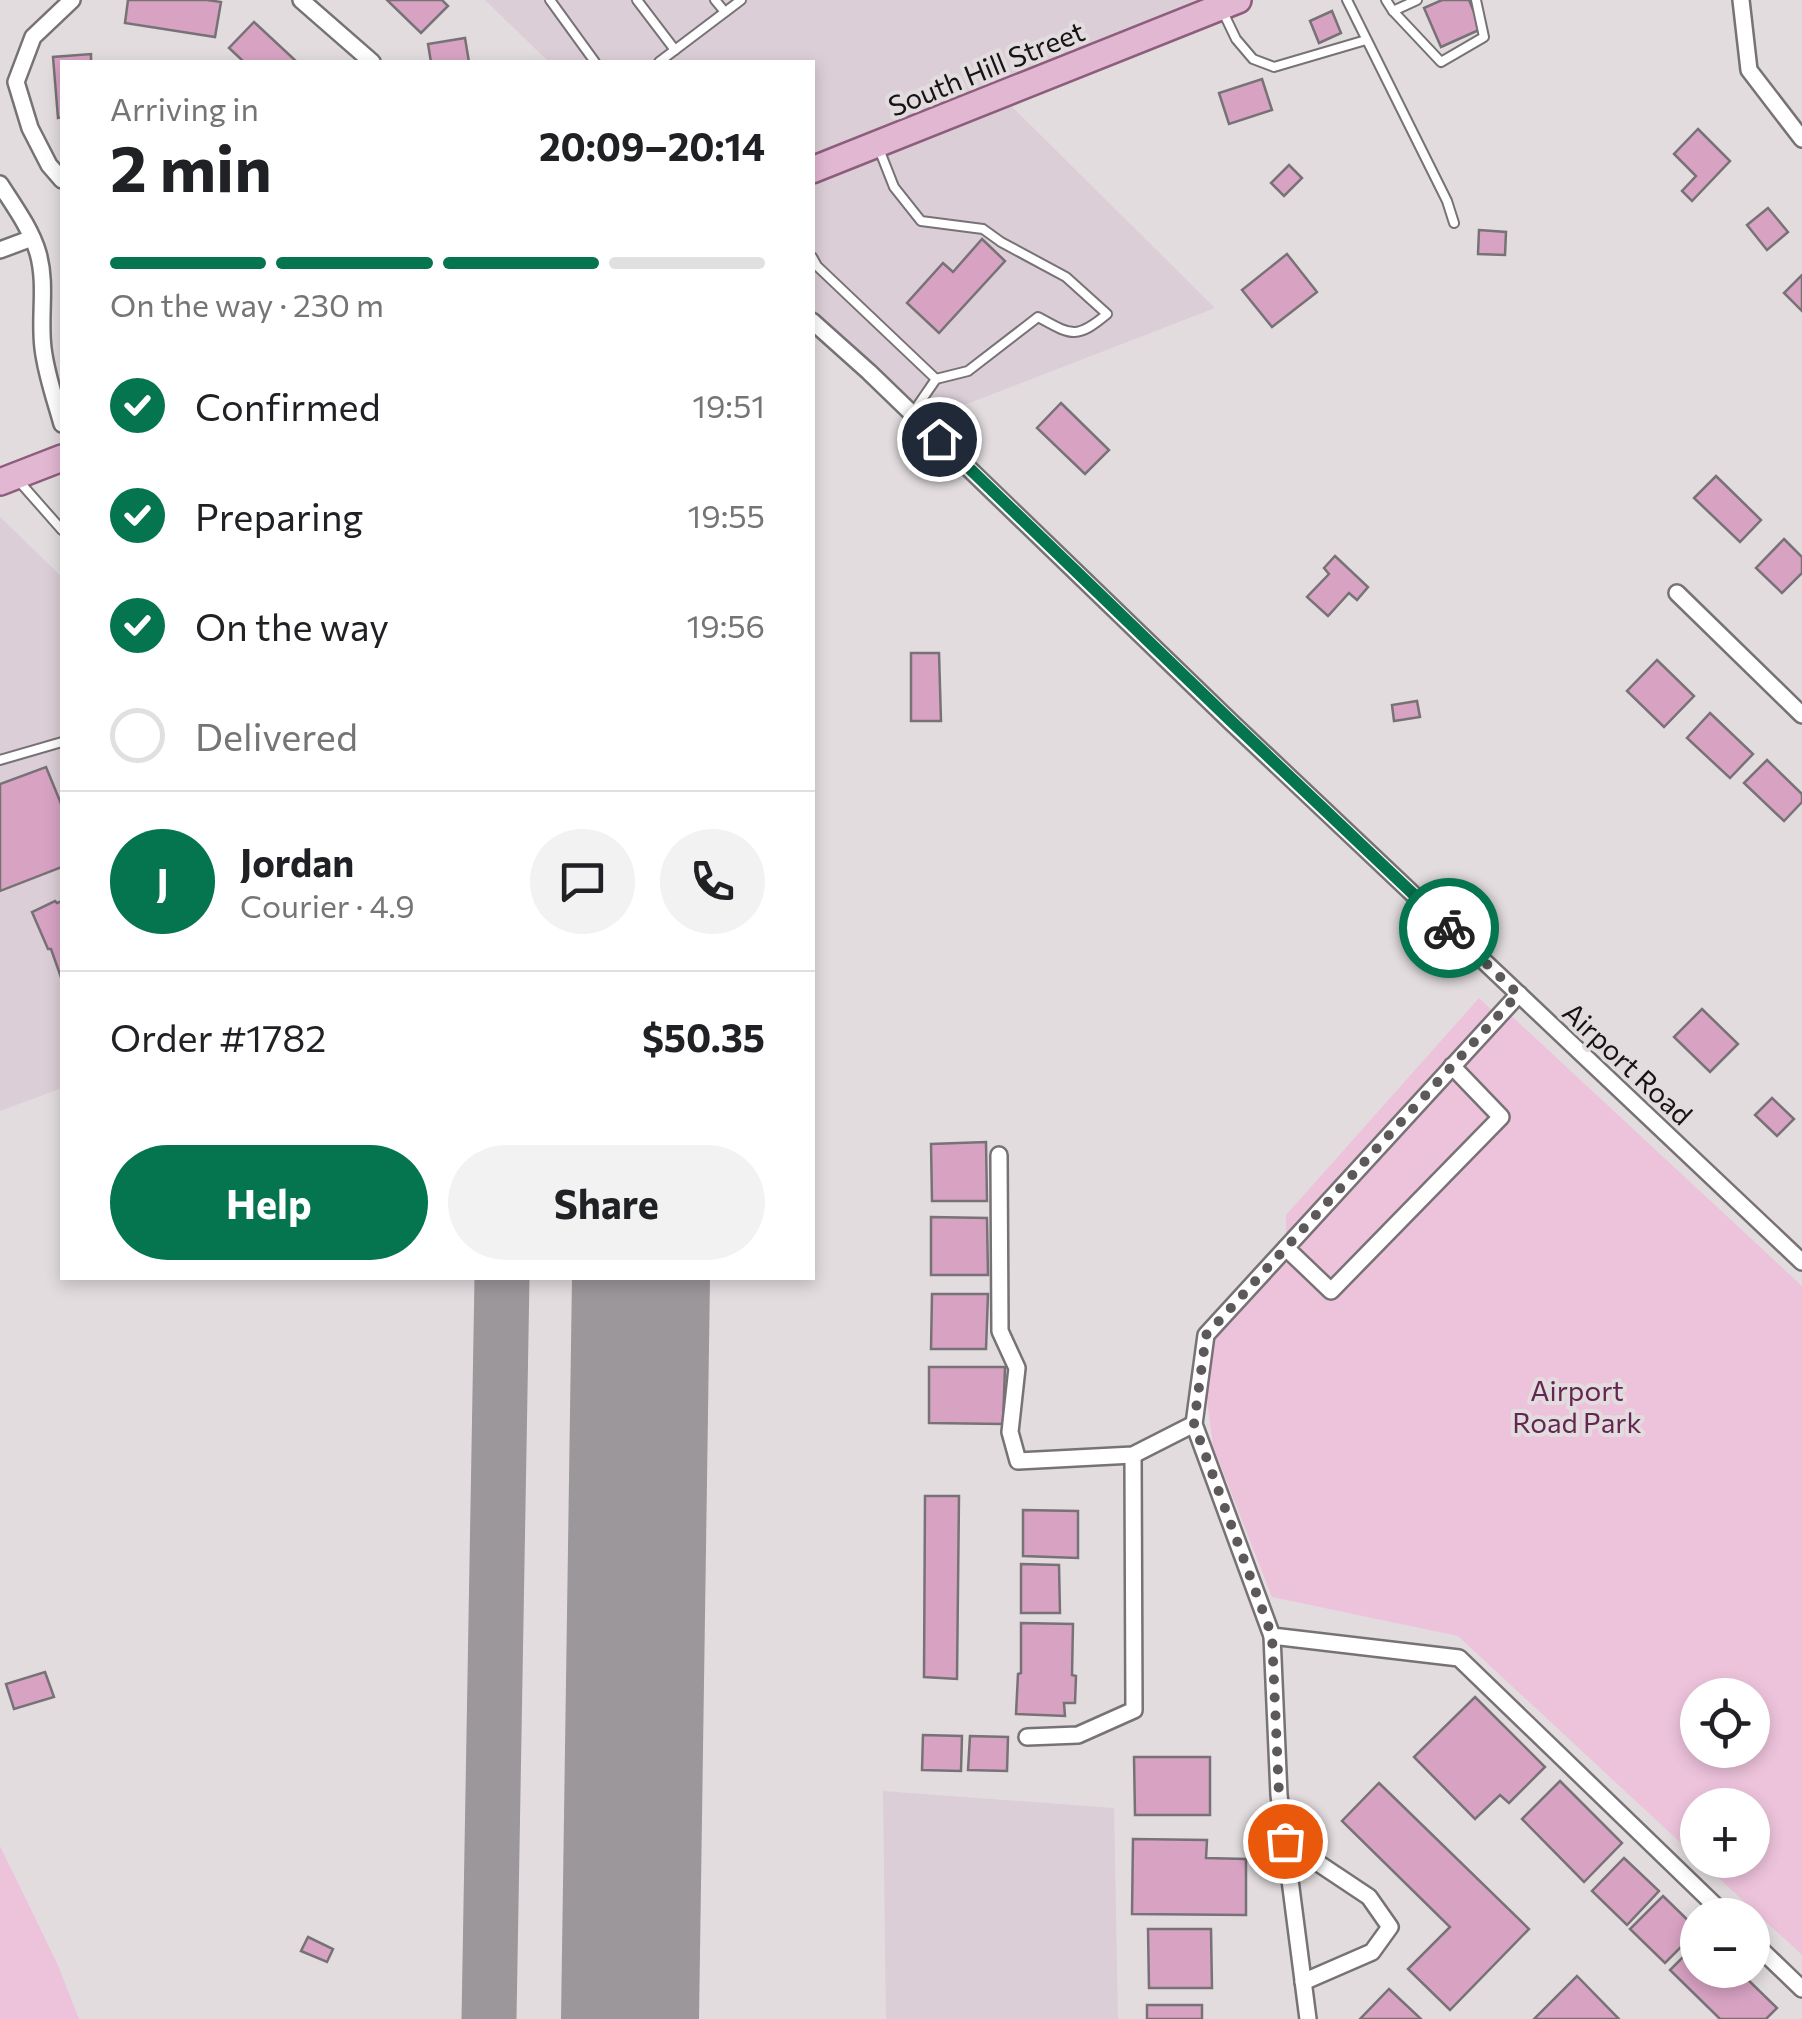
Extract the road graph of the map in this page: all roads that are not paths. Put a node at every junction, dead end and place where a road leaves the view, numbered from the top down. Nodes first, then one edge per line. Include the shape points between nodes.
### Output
1 (72, 0) edge
2 (301, 0) edge
3 (550, 0) edge
4 (636, 0) edge
5 (715, 0) edge
6 (741, 0) edge
7 (1347, 0) edge
8 (1386, 0) edge
9 (1417, 0) edge
10 (1476, 0) edge
11 (1741, 0) edge
12 (1229, 4) edge
13 (1393, 11) junction
14 (724, 12) junction
15 (1366, 40) junction
16 (675, 50) junction
17 (370, 60) edge
18 (594, 60) edge
19 (661, 60) edge
20 (1802, 139) edge
21 (878, 144) junction
22 (815, 169) edge
23 (60, 178) edge
24 (0, 184) edge
25 (1454, 223) dead end
26 (32, 238) junction
27 (0, 250) edge
28 (815, 263) edge
29 (815, 324) edge
30 (936, 379) junction
31 (912, 414) junction
32 (60, 418) edge
33 (60, 459) edge
34 (7, 479) edge
35 (60, 528) edge
36 (1677, 593) dead end
37 (1802, 716) edge
38 (60, 743) edge
39 (0, 760) edge
40 (1518, 994) junction
41 (1452, 1066) junction
42 (999, 1155) dead end
43 (1286, 1248) junction
44 (1802, 1262) edge
45 (1194, 1424) junction
46 (1133, 1455) junction
47 (1272, 1636) junction
48 (1027, 1737) dead end
49 (1285, 1841) junction
50 (1708, 1898) edge
51 (1770, 1958) edge
52 (1303, 1982) junction
53 (1802, 1988) edge
54 (1308, 2019) edge

1 - 23 street via 33,37 16,82 30,128
2 - 17 street
3 - 18 lane
4 - 16 lane
5 - 14 lane
6 - 14 lane
7 - 15 lane
8 - 13 lane
9 - 13 lane
10 - 13 lane via 1484,36 1442,62
11 - 20 street via 1749,70
12 - 15 lane via 1236,39 1252,59 1274,67
12 - 21 main road, South Hill Street
14 - 16 lane
15 - 25 lane
16 - 19 lane
21 - 22 main road, South Hill Street
21 - 30 lane via 894,188 921,221 984,229 1066,277 1106,314 1088,330 1068,333 1038,317 968,371
24 - 26 street
26 - 27 street
26 - 32 street via 44,285 43,349
28 - 30 lane
29 - 31 street, Airport Road
30 - 31 lane
31 - 40 street, Airport Road
33 - 34 main road
34 - 35 lane
36 - 37 street
38 - 39 lane
40 - 41 street
40 - 44 street, Airport Road
41 - 43 street
41 - 43 street via 1501,1118 1331,1291
42 - 46 street via 1000,1330 1017,1368 1010,1432 1018,1461
43 - 45 street via 1206,1335
45 - 46 street
45 - 47 street
46 - 48 street via 1134,1710 1078,1735
47 - 49 street
47 - 50 street via 1459,1658
49 - 52 street
49 - 52 street via 1369,1897 1390,1927 1372,1952
51 - 53 street
52 - 54 street

